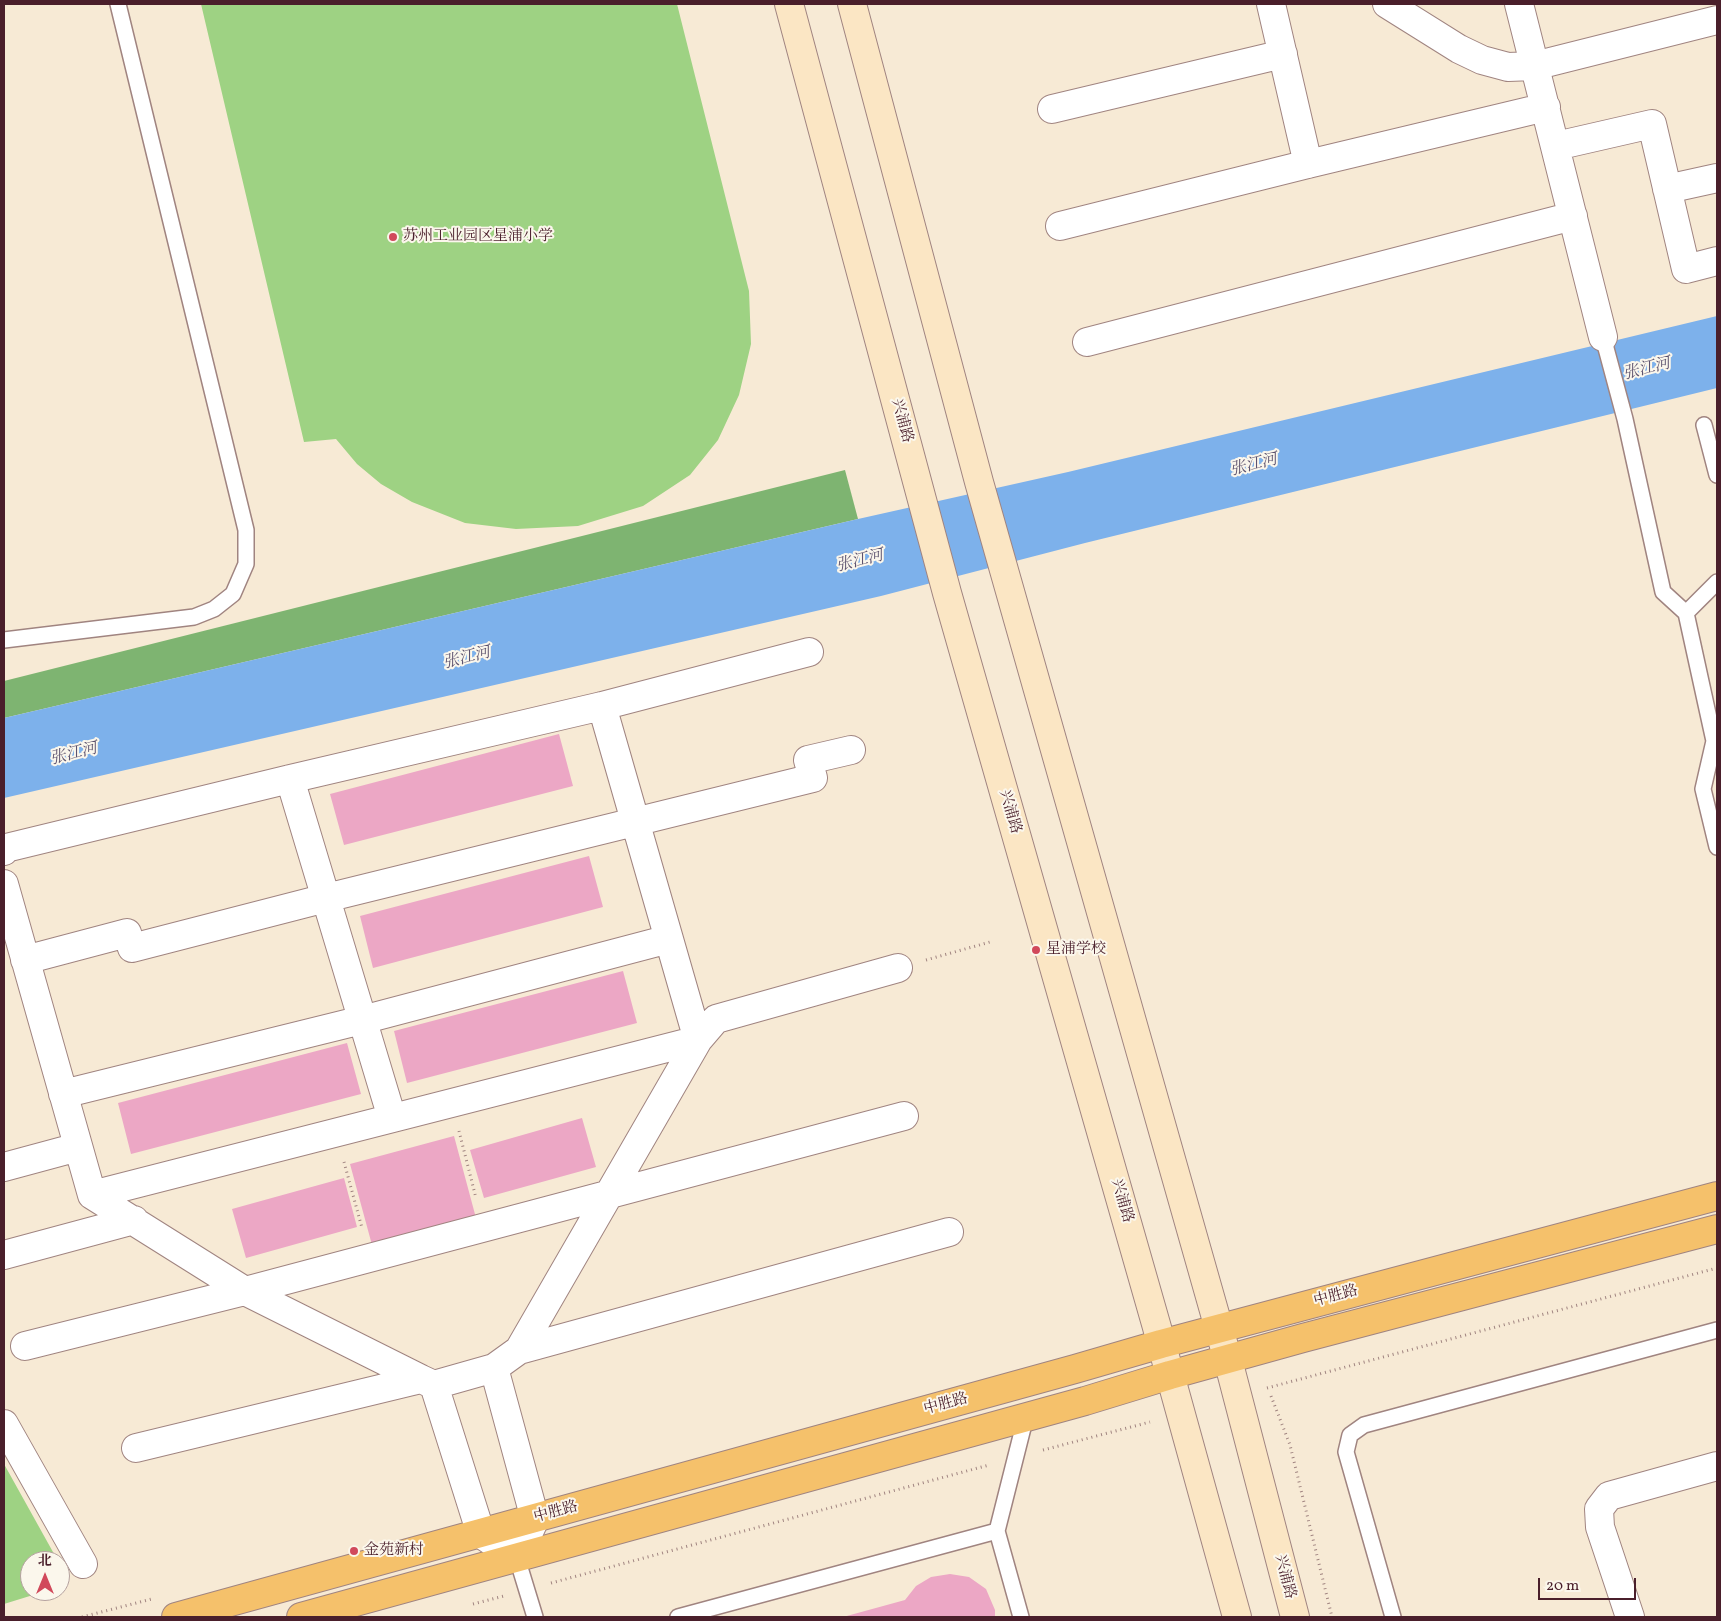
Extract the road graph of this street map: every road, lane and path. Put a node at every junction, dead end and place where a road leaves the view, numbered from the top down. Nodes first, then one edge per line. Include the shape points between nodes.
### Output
1 (118, 4) edge
2 (789, 4) edge
3 (852, 4) edge
4 (1271, 4) edge
5 (1387, 4) edge
6 (1520, 4) edge
7 (1717, 20) edge
8 (1283, 54) junction
9 (1534, 66) junction
10 (1546, 107) junction
11 (1052, 109) dead end
12 (1556, 146) junction
13 (1308, 164) junction
14 (1717, 178) edge
15 (1667, 189) junction
16 (1573, 216) junction
17 (1060, 226) dead end
18 (1717, 262) edge
19 (1604, 339) joint
20 (1087, 342) dead end
21 (1704, 424) dead end
22 (1717, 475) edge
23 (1717, 582) edge
24 (1686, 613) junction
25 (4, 640) edge
26 (809, 652) dead end
27 (602, 706) junction
28 (1716, 743) edge
29 (851, 750) dead end
30 (290, 779) junction
31 (635, 821) junction
32 (1717, 847) edge
33 (4, 851) edge
34 (4, 884) edge
35 (326, 898) junction
36 (669, 939) junction
37 (990, 942) dead end
38 (25, 960) junction
39 (898, 968) joint
40 (362, 1020) junction
41 (698, 1040) junction
42 (63, 1094) junction
43 (451, 1102) junction
44 (904, 1116) dead end
45 (392, 1118) junction
46 (336, 1132) junction
47 (78, 1147) junction
48 (4, 1167) edge
49 (609, 1194) junction
50 (92, 1195) junction
51 (1717, 1196) edge
52 (134, 1220) junction
53 (483, 1228) junction
54 (1717, 1229) edge
55 (949, 1232) dead end
56 (4, 1255) edge
57 (370, 1258) junction
58 (1717, 1268) edge
59 (245, 1291) junction
60 (1219, 1329) junction
61 (1717, 1330) edge
62 (1162, 1344) junction
63 (25, 1346) dead end
64 (520, 1350) junction
65 (1228, 1360) junction
66 (494, 1368) junction
67 (1170, 1375) junction
68 (428, 1382) junction
69 (1237, 1397) junction
70 (1181, 1414) junction
71 (1026, 1416) junction
72 (4, 1424) edge
73 (136, 1448) dead end
74 (1016, 1457) junction
75 (1717, 1466) edge
76 (535, 1519) junction
77 (997, 1531) junction
78 (481, 1534) junction
79 (517, 1558) junction
80 (83, 1564) dead end
81 (527, 1590) junction
82 (472, 1604) dead end
83 (176, 1617) edge
84 (301, 1617) edge
85 (535, 1617) edge
86 (678, 1617) edge
87 (1021, 1617) edge
88 (1237, 1617) edge
89 (1294, 1617) edge
90 (1393, 1617) edge
91 (1630, 1617) edge

1 - 25 lane via 246,530 246,564 233,594 214,609 194,617
2 - 62 main road, 兴浦路 via 947,594
3 - 60 main road, 兴浦路 via 979,482
4 - 8 street
5 - 9 street via 1482,60 1508,67
6 - 9 street
7 - 9 street
8 - 11 street
8 - 13 street
9 - 10 street
10 - 12 street
10 - 13 street
12 - 15 street via 1652,124
12 - 16 street
13 - 17 street
14 - 15 street
15 - 18 street via 1686,268
16 - 19 street
16 - 20 street
19 - 24 lane via 1663,592
21 - 22 lane
23 - 24 lane
24 - 28 lane
26 - 27 street
27 - 30 street
27 - 31 street
28 - 32 lane via 1703,789
29 - 31 street via 808,760 813,778
30 - 33 street
30 - 35 street
31 - 35 street
31 - 36 street
34 - 38 street
35 - 38 street via 132,948 127,933
35 - 40 street
36 - 40 street
36 - 41 street
37 - 39 path
38 - 42 street
39 - 41 street via 716,1019
40 - 42 street
40 - 45 street
41 - 43 street
41 - 49 street
42 - 47 street
43 - 45 street
43 - 53 path
44 - 49 street
45 - 46 street
46 - 50 street
46 - 57 path
47 - 48 street
47 - 50 street
49 - 53 street
49 - 64 street
50 - 52 street
51 - 60 main road, 中胜路
52 - 56 street
52 - 59 street
53 - 57 street
54 - 65 main road, 中胜路
55 - 64 street
57 - 59 street
58 - 69 path
59 - 63 street
59 - 68 street
60 - 62 main road, 中胜路
60 - 65 main road, 兴浦路
61 - 90 lane via 1364,1425 1350,1435 1346,1452
62 - 67 main road, 兴浦路
62 - 76 main road, 中胜路
64 - 66 street
65 - 67 main road, 中胜路
65 - 69 main road, 兴浦路
66 - 68 street
66 - 76 street
67 - 70 main road, 兴浦路
67 - 71 main road, 中胜路
68 - 73 street
68 - 78 street
69 - 89 main road, 兴浦路
70 - 74 path
70 - 88 main road, 兴浦路
71 - 74 lane
71 - 79 main road, 中胜路
72 - 80 street
74 - 77 lane
74 - 81 path
75 - 91 street via 1609,1496 1599,1509 1600,1528
76 - 78 main road, 中胜路
76 - 79 street
77 - 86 lane
77 - 87 lane
78 - 79 street
78 - 83 main road, 中胜路
79 - 81 lane
79 - 84 main road, 中胜路
81 - 82 path
81 - 85 lane

